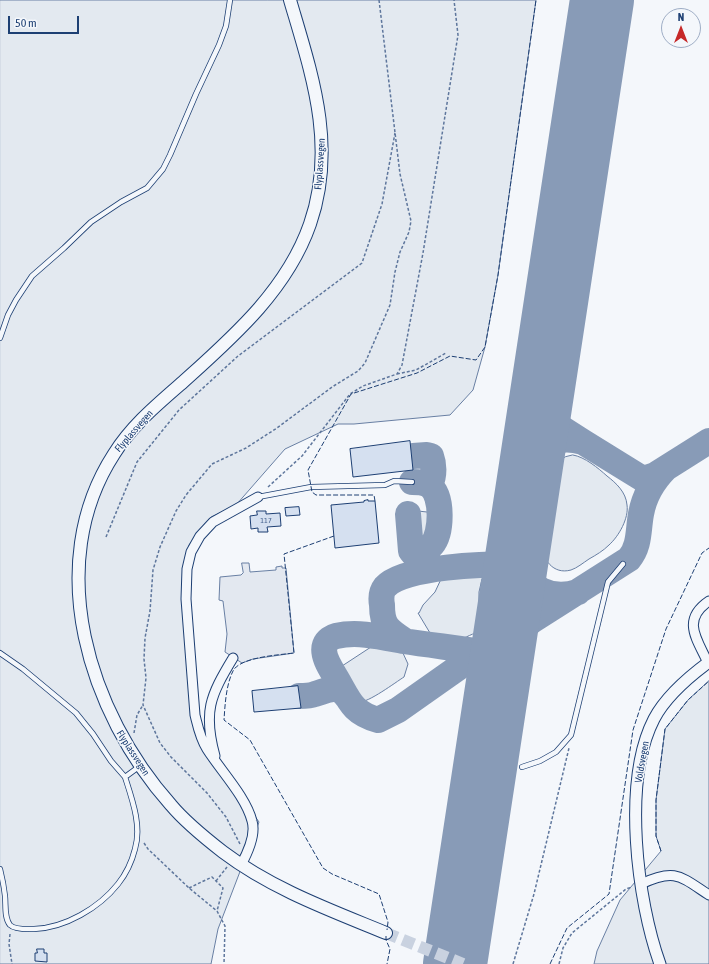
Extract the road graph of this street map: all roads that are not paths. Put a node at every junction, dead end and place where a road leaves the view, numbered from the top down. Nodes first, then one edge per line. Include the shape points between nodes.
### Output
1 (230, 0) edge
2 (290, 0) edge
3 (0, 338) edge
4 (412, 482) dead end
5 (386, 484) junction
6 (383, 490) dead end
7 (258, 497) joint
8 (623, 564) dead end
9 (709, 602) edge
10 (0, 653) edge
11 (234, 658) dead end
12 (708, 663) edge
13 (217, 763) junction
14 (140, 766) junction
15 (522, 767) dead end
16 (125, 777) junction
17 (240, 860) junction
18 (0, 869) edge
19 (641, 884) junction
20 (709, 895) edge
21 (386, 933) tunnel mouth
22 (660, 964) edge

1 - 3 lane via 226,26 219,45 163,169 147,188 91,222 32,276 8,315
2 - 14 main road, Flyplassvegen via 314,86 322,130 320,186 305,238 286,273 256,313 149,412 126,438 97,485 82,532 78,576 86,638 106,705
4 - 5 lane via 394,481
5 - 6 lane
5 - 7 lane via 311,487
7 - 13 street via 213,522 200,536 191,552 187,569 186,599 195,715 206,748
8 - 15 lane via 608,582 571,734 556,752
9 - 12 street, Voldsvegen via 695,613 693,628
10 - 16 lane via 76,713
11 - 13 street via 219,681 208,715 210,738
12 - 19 street, Voldsvegen via 665,703 655,718 644,744 636,800
13 - 17 street via 246,805 253,823 251,841
14 - 16 lane
14 - 17 main road, Flyplassvegen via 172,807 203,836
16 - 18 lane via 136,816 136,847 128,868 103,900 67,922 42,929 13,927 9,924 6,913
17 - 21 main road, Flyplassvegen via 284,889
19 - 20 street via 657,876 669,875 684,879
19 - 22 street, Voldsvegen via 653,945

